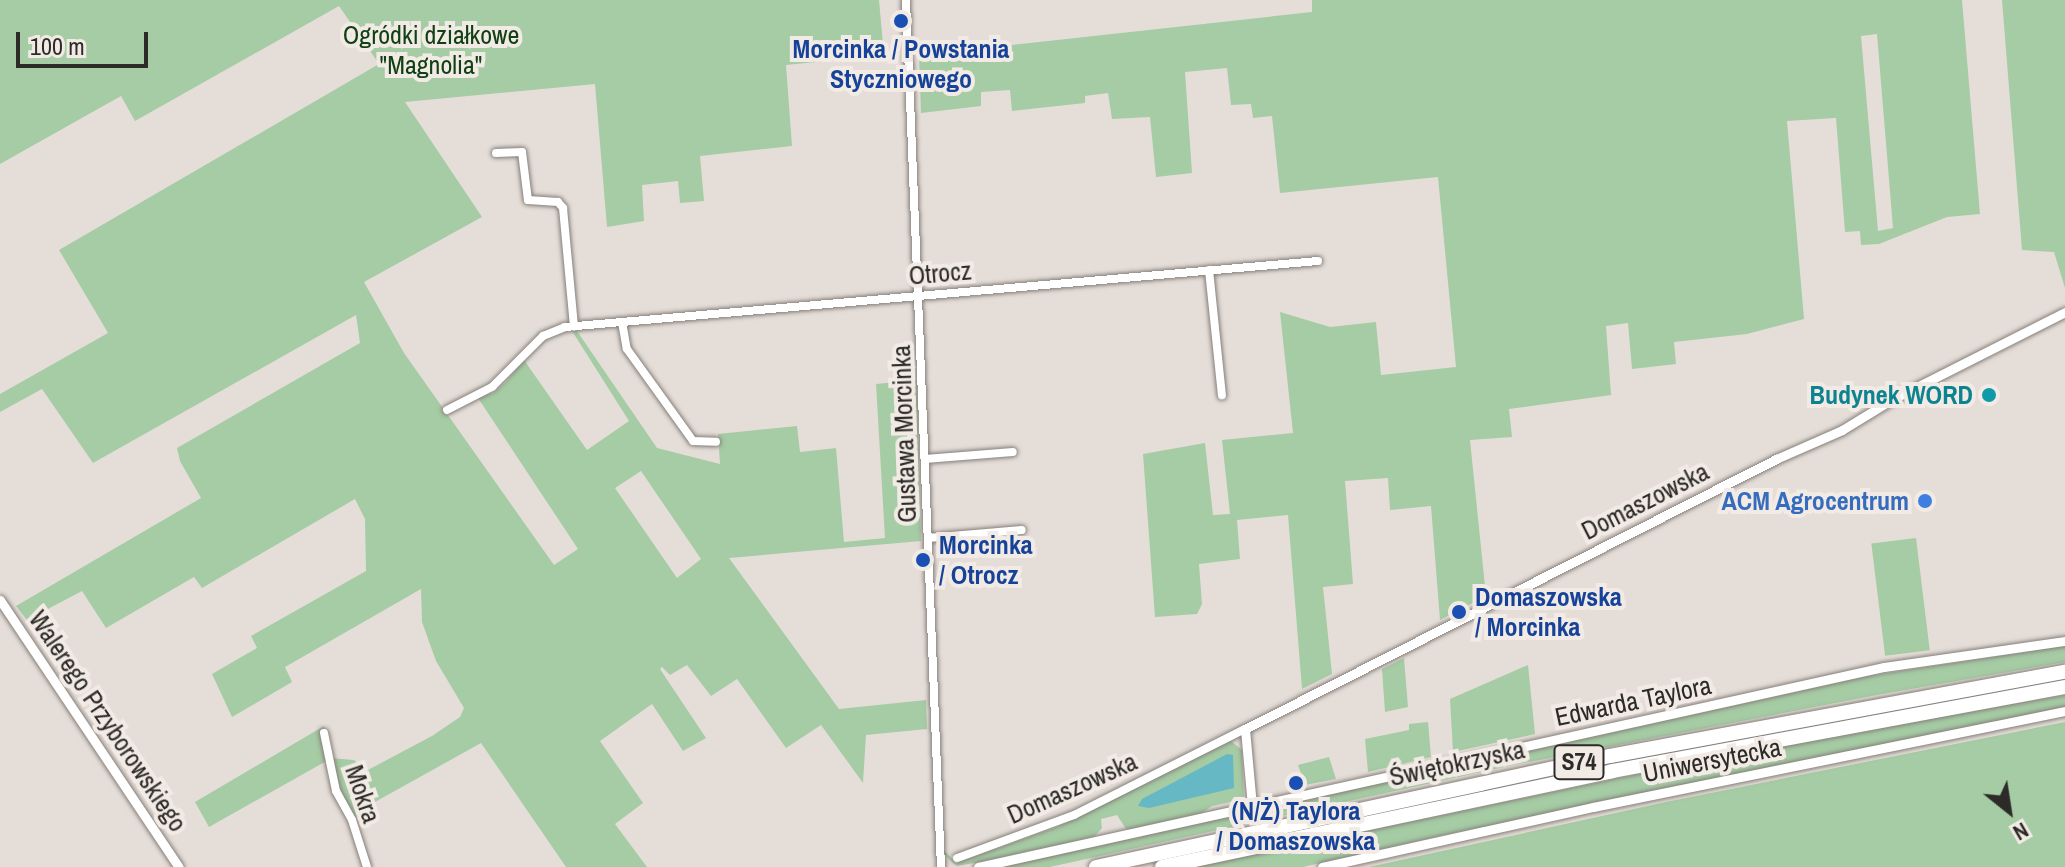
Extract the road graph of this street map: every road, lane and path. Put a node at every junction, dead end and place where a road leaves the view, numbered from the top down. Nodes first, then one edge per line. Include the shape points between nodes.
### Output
1 (906, 0) edge
2 (496, 153) dead end
3 (1318, 261) dead end
4 (1209, 270) junction
5 (919, 295) junction
6 (2065, 312) edge
7 (622, 322) junction
8 (569, 327) junction
9 (1222, 395) dead end
10 (447, 410) dead end
11 (716, 442) dead end
12 (1013, 452) dead end
13 (925, 459) junction
14 (1022, 530) dead end
15 (928, 538) junction
16 (0, 600) edge
17 (2065, 641) edge
18 (2065, 672) edge
19 (2065, 687) edge
20 (2065, 711) edge
21 (1245, 729) junction
22 (324, 733) dead end
23 (1252, 806) junction
24 (957, 858) dead end
25 (179, 867) edge
26 (367, 867) edge
27 (941, 867) edge
28 (978, 867) edge
29 (1096, 867) edge
30 (1162, 867) edge
31 (1322, 867) edge

1 - 5 street, Gustawa Morcinka
2 - 8 street via 522,152 528,200 558,202 563,208
3 - 4 street, Otrocz
4 - 5 street, Otrocz
4 - 9 street
5 - 7 street, Otrocz
5 - 13 street, Gustawa Morcinka
6 - 21 street, Domaszowska via 1842,430
7 - 8 street, Otrocz
7 - 11 street via 627,349 693,441
8 - 10 street via 543,336 492,387
12 - 13 street
13 - 15 street, Gustawa Morcinka
14 - 15 street
15 - 27 street, Gustawa Morcinka
16 - 25 street, Walerego Przyborowskiego
17 - 23 street, Edwarda Taylora via 1884,667
18 - 29 highway, Świętokrzyska / S74 via 1595,759
19 - 30 highway, Świętokrzyska / S74 via 1626,768
20 - 31 street, Uniwersytecka
21 - 23 street
21 - 24 street, Domaszowska via 1074,815
22 - 26 street, Mokra via 336,791
23 - 28 street, Edwarda Taylora

